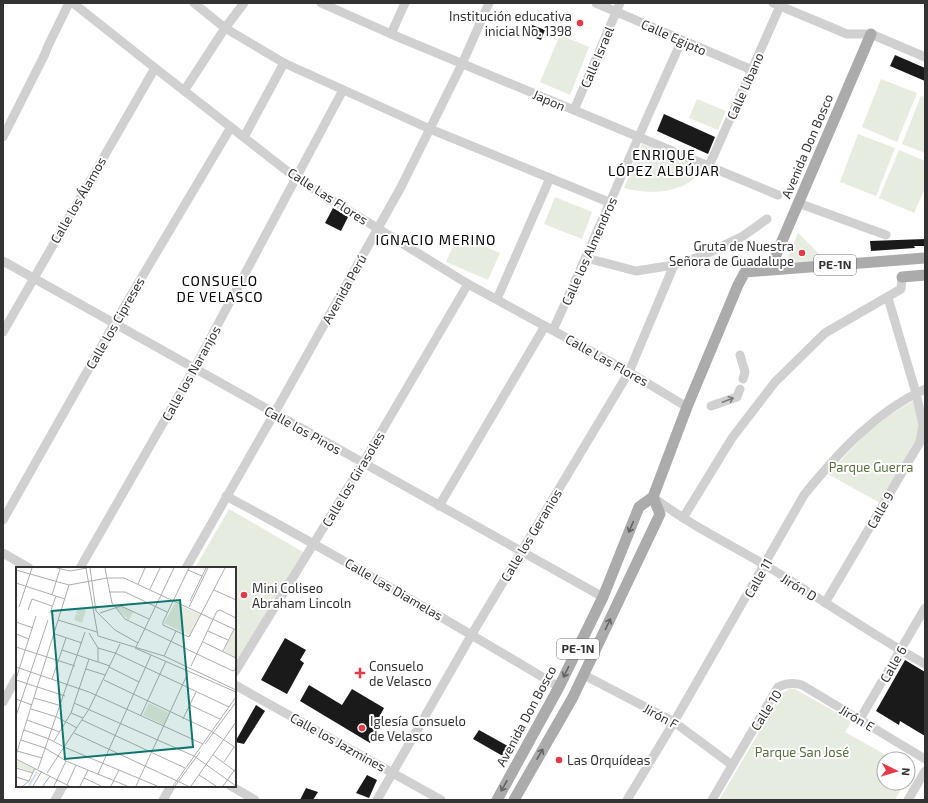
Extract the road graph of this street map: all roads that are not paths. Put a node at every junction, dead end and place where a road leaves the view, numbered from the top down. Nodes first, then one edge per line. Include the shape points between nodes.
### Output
1 (69, 3) edge
2 (73, 3) edge
3 (194, 3) edge
4 (244, 3) edge
5 (321, 3) edge
6 (405, 3) edge
7 (489, 3) edge
8 (596, 3) edge
9 (776, 4) edge
10 (332, 5) edge
11 (618, 7) edge
12 (225, 28) junction
13 (392, 34) junction
14 (871, 34) junction
15 (682, 40) junction
16 (925, 57) edge
17 (284, 63) junction
18 (462, 64) junction
19 (155, 68) junction
20 (752, 70) junction
21 (343, 90) junction
22 (184, 91) junction
23 (574, 110) junction
24 (231, 127) junction
25 (430, 129) junction
26 (3, 137) edge
27 (638, 137) junction
28 (244, 138) junction
29 (709, 166) junction
30 (296, 178) junction
31 (550, 178) junction
32 (778, 195) dead end
33 (611, 203) junction
34 (798, 203) junction
35 (768, 219) dead end
36 (378, 228) junction
37 (886, 235) dead end
38 (586, 258) junction
39 (925, 258) edge
40 (3, 261) edge
41 (674, 265) junction
42 (770, 269) junction
43 (925, 275) edge
44 (902, 277) joint
45 (33, 278) junction
46 (468, 284) junction
47 (888, 298) junction
48 (497, 299) junction
49 (114, 324) junction
50 (545, 326) junction
51 (553, 330) junction
52 (3, 332) edge
53 (740, 355) dead end
54 (194, 369) junction
55 (629, 372) junction
56 (743, 379) dead end
57 (740, 389) dead end
58 (925, 389) edge
59 (916, 393) junction
60 (711, 406) dead end
61 (687, 407) junction
62 (274, 414) junction
63 (363, 463) junction
64 (226, 496) junction
65 (653, 498) junction
66 (440, 506) junction
67 (683, 518) junction
68 (3, 520) edge
69 (314, 543) junction
70 (521, 552) junction
71 (3, 553) edge
72 (765, 565) junction
73 (27, 567) edge
74 (81, 567) edge
75 (187, 567) edge
76 (603, 597) junction
77 (826, 604) junction
78 (925, 608) edge
79 (472, 634) junction
80 (901, 650) junction
81 (925, 664) edge
82 (236, 670) edge
83 (584, 675) junction
84 (16, 679) edge
85 (786, 683) joint
86 (236, 686) edge
87 (559, 687) junction
88 (3, 702) edge
89 (860, 719) junction
90 (674, 722) junction
91 (925, 758) edge
92 (732, 765) junction
93 (925, 771) edge
94 (392, 773) junction
95 (62, 787) edge
96 (170, 787) edge
97 (233, 787) edge
98 (55, 800) edge
99 (163, 800) edge
100 (255, 800) edge
101 (377, 800) edge
102 (441, 800) edge
103 (497, 800) edge
104 (514, 800) edge
105 (627, 800) edge
106 (712, 800) edge
107 (908, 800) edge

1 - 26 street
2 - 19 street, Calle Las Flores
3 - 12 street
4 - 12 street
5 - 10 street, Japon
6 - 13 street
7 - 18 street, Avenida Perú
8 - 11 street, Calle Egipto
9 - 14 street via 847,34
9 - 20 street, Calle Líbano
10 - 13 street, Japon
11 - 15 street, Calle Egipto
11 - 23 street, Calle Israel
12 - 17 street
12 - 22 street
13 - 18 street, Japon
14 - 16 street
14 - 34 main road, Avenida Don Bosco
15 - 20 street, Calle Egipto
15 - 27 street, Calle los Almendros
17 - 21 street
17 - 28 street
18 - 23 street, Japon
18 - 25 street, Avenida Perú
19 - 22 street, Calle Las Flores
19 - 45 street, Calle los Álamos
20 - 29 street, Calle Líbano
21 - 25 street
21 - 30 street, Calle los Naranjos
22 - 24 street, Calle Las Flores
23 - 27 street, Japon
24 - 28 street, Calle Las Flores
24 - 49 street, Calle los Cipreses
25 - 31 street
25 - 36 street, Avenida Perú
27 - 29 street, Japon
27 - 33 street, Calle los Almendros
28 - 30 street, Calle Las Flores
29 - 32 street, Japon
30 - 36 street, Calle Las Flores
30 - 54 street, Calle los Naranjos
31 - 33 street
31 - 48 street
33 - 38 street, Calle los Almendros
34 - 37 street
34 - 42 main road, Avenida Don Bosco
35 - 41 street via 743,236 702,256
36 - 46 street, Calle Las Flores
36 - 62 street, Avenida Perú
38 - 41 street via 636,271
38 - 51 street, Calle los Almendros
39 - 42 main road, PE-1N
40 - 45 street, Calle los Pinos
41 - 55 street, Calle los Geranios
42 - 61 main road, PE-1N via 745,272
43 - 44 main road
44 - 47 street via 901,290
45 - 49 street, Calle los Pinos
45 - 52 street, Calle los Álamos
46 - 48 street, Calle Las Flores
46 - 63 street, Calle los Girasoles
47 - 59 street, Calle 9
47 - 67 street via 825,333 775,382 732,438
48 - 50 street, Calle Las Flores
49 - 54 street, Calle los Pinos
49 - 68 street, Calle los Cipreses
50 - 51 street, Calle Las Flores
50 - 66 street
51 - 55 street, Calle Las Flores
53 - 56 street via 746,372
54 - 62 street, Calle los Pinos
54 - 74 street, Calle los Naranjos
55 - 61 street, Calle Las Flores
55 - 70 street, Calle los Geranios
60 -> 57 street via 736,397
58 - 59 street, Calle 11
59 - 72 street, Calle 11 via 888,410 863,431 823,472 804,495
59 - 77 street, Calle 9 via 923,425 920,442
61 - 65 main road, PE-1N
62 - 63 street, Calle los Pinos
62 - 64 street, Avenida Perú
63 - 66 street, Calle los Pinos
63 - 69 street, Calle los Girasoles
64 - 69 street, Calle Las Diamelas
64 - 75 street, Avenida Perú
65 - 67 street, Jirón D
65 -> 76 main road, Avenida Don Bosco / PE-1N via 639,507
83 -> 65 main road, PE-1N via 660,514
66 - 70 street, Calle los Pinos
67 - 72 street, Jirón D
69 - 79 street, Calle Las Diamelas
69 - 82 street, Calle los Girasoles
70 - 76 street, Calle los Pinos
70 - 79 street, Calle los Geranios
71 - 73 street
72 - 77 street, Jirón D
72 - 90 street, Calle 11
76 -> 87 main road, Avenida Don Bosco / PE-1N
77 - 80 street, Jirón D
78 - 80 street, Calle 6
79 - 87 street, Calle Las Diamelas
79 - 94 street, Calle los Geranios
80 - 81 street, Jirón D
80 - 89 street, Calle 6
83 - 90 street, Jirón F
104 -> 83 main road, PE-1N
84 - 88 street
85 - 89 street, Jirón E via 802,685
85 - 92 street, Calle 10 via 778,688
86 - 94 street, Calle los Jazmines
87 -> 103 main road, Avenida Don Bosco / PE-1N
89 - 91 street, Jirón E
90 - 92 street, Jirón F
90 - 105 street, Calle 11
92 - 106 street, Calle 10
93 - 107 street
94 - 101 street, Calle los Geranios
94 - 102 street, Calle los Jazmines
95 - 98 street
96 - 99 street
97 - 100 street

